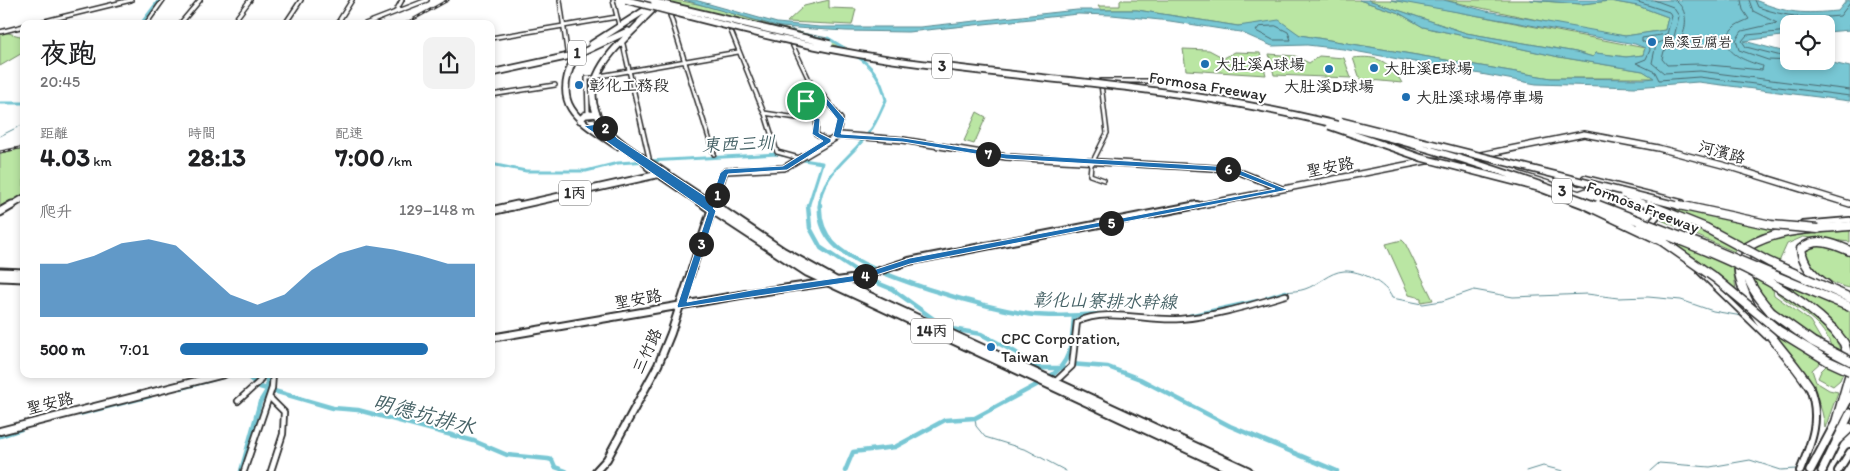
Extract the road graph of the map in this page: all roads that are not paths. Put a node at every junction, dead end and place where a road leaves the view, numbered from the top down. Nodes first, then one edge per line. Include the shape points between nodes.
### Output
1 (131, 0) edge
2 (163, 0) edge
3 (200, 0) edge
4 (250, 0) edge
5 (301, 0) edge
6 (352, 0) edge
7 (402, 0) edge
8 (427, 0) edge
9 (560, 0) edge
10 (613, 0) edge
11 (622, 0) edge
12 (626, 0) edge
13 (657, 0) edge
14 (662, 0) edge
15 (649, 6) edge
16 (395, 12) junction
17 (670, 15) dead end
18 (617, 17) junction
19 (49, 20) edge
20 (149, 20) edge
21 (183, 20) edge
22 (235, 20) edge
23 (287, 20) edge
24 (340, 20) edge
25 (375, 20) edge
26 (642, 20) junction
27 (619, 25) dead end
28 (564, 26) junction
29 (20, 27) edge
30 (730, 31) dead end
31 (0, 32) edge
32 (495, 37) edge
33 (592, 44) dead end
34 (624, 44) dead end
35 (793, 46) dead end
36 (567, 50) dead end
37 (738, 52) junction
38 (573, 60) dead end
39 (685, 62) junction
40 (495, 70) edge
41 (495, 70) edge
42 (630, 71) junction
43 (1036, 75) dead end
44 (600, 76) dead end
45 (593, 78) dead end
46 (1150, 80) dead end
47 (1100, 81) junction
48 (555, 85) dead end
49 (819, 90) dead end
50 (495, 94) edge
51 (824, 97) junction
52 (806, 101) junction
53 (1263, 108) junction
54 (593, 114) junction
55 (765, 114) junction
56 (807, 116) junction
57 (1321, 116) junction
58 (580, 120) junction
59 (602, 124) junction
60 (588, 126) junction
61 (1584, 134) joint
62 (837, 136) junction
63 (828, 141) junction
64 (714, 154) dead end
65 (1473, 155) junction
66 (798, 159) junction
67 (644, 162) junction
68 (1094, 162) junction
69 (659, 172) junction
70 (1104, 180) dead end
71 (1595, 184) junction
72 (1284, 190) junction
73 (20, 200) edge
74 (1672, 200) junction
75 (20, 204) edge
76 (1850, 204) edge
77 (495, 205) edge
78 (713, 208) junction
79 (1699, 208) junction
80 (1596, 209) junction
81 (495, 210) edge
82 (0, 212) edge
83 (1659, 213) junction
84 (1850, 220) edge
85 (1850, 226) edge
86 (1818, 229) junction
87 (1747, 247) junction
88 (1850, 251) edge
89 (0, 272) edge
90 (20, 273) edge
91 (0, 277) edge
92 (20, 278) edge
93 (832, 282) junction
94 (1286, 295) dead end
95 (1850, 297) edge
96 (1850, 302) edge
97 (681, 306) junction
98 (1850, 307) edge
99 (495, 337) edge
100 (1850, 361) edge
101 (1850, 372) edge
102 (208, 378) edge
103 (261, 378) edge
104 (272, 378) edge
105 (1045, 381) junction
106 (1809, 386) junction
107 (270, 393) junction
108 (1850, 396) edge
109 (238, 401) dead end
110 (1850, 413) edge
111 (1836, 422) junction
112 (1850, 428) edge
113 (0, 430) edge
114 (1836, 443) junction
115 (1850, 452) edge
116 (244, 471) edge
117 (271, 471) edge
118 (596, 471) edge
119 (1236, 471) edge
120 (1248, 471) edge
121 (1800, 471) edge
122 (1810, 471) edge
123 (1822, 471) edge
124 (1838, 471) edge

1 - 19 street
2 - 20 street
3 - 21 street
4 - 22 street
5 - 23 street
6 - 24 street
7 - 16 street
8 - 16 street
9 - 28 street
10 - 18 street
11 - 15 street
12 - 53 highway, Formosa Freeway / 3, bridge via 734,29 856,54 1134,87
13 - 15 main road, 1, bridge
14 - 15 main road, 1, bridge
15 - 26 main road, 1
15 - 33 main road
15 - 40 main road, 1 via 630,27 598,45 555,59
15 - 57 highway, Formosa Freeway / 3, bridge via 876,53 1150,85
16 - 25 street
17 - 39 street
18 - 27 street
18 - 28 street
26 - 41 main road, 1 via 616,39 590,51 560,60
26 - 54 main road via 599,68 593,82
28 - 32 street
28 - 36 street
29 - 31 street
30 - 37 street
34 - 42 street
35 - 52 street via 812,86 799,89 800,98
37 - 39 street
37 - 55 street
38 - 58 main road via 564,82 565,94 570,108
39 - 42 street
39 - 64 street
42 - 44 street
42 - 67 street via 649,158
43 - 47 street
45 - 54 street via 587,78 587,81 588,112
46 - 47 street
47 - 68 street via 1108,133
48 - 50 street
49 - 51 street
51 - 52 street
51 - 62 street via 841,119
52 - 56 street
53 - 80 highway, bridge via 1436,162 1539,188
53 - 98 highway, Formosa Freeway / 3, bridge via 1415,144 1529,179 1644,222
54 - 58 main road
54 - 59 main road
55 - 56 street
55 - 66 street via 777,152
56 - 63 street via 817,119 816,134
57 - 71 highway, bridge
57 - 96 highway, Formosa Freeway / 3, bridge via 1456,152 1570,190 1682,232
58 - 60 main road
59 - 60 main road
59 - 67 main road
60 - 67 main road
61 - 65 street, 聖安路
61 - 76 street, 河濱路 via 1724,165
62 - 63 street
62 - 68 street via 903,140 1006,157
63 - 66 street
65 - 72 street, 聖安路 via 1426,161
65 - 74 street via 1579,188 1587,185 1584,177
66 - 78 street, 三竹路 via 781,169 727,171
67 - 69 main road
68 - 70 street via 1090,175
68 - 72 street via 1232,169
69 - 77 main road, 1丙
69 - 78 main road, 14丙
69 - 81 main road, 1丙
71 - 86 highway, bridge via 1746,221
71 - 95 highway, bridge via 1706,228 1769,262
72 - 93 street, 聖安路 via 994,244
73 - 82 main road
74 - 79 street
74 - 83 street via 1657,209
75 - 82 main road
78 - 93 main road, 14丙 via 777,254
78 - 97 street, 三竹路
79 - 83 street via 1672,207
79 - 84 street via 1778,223
80 - 100 highway, bridge via 1763,278 1808,304 1844,343
80 - 101 highway, bridge via 1662,241 1715,278 1780,331
83 - 106 street via 1651,223 1657,237 1742,310
85 - 86 highway
86 - 87 highway, bridge via 1767,237
87 - 100 highway, bridge via 1744,258 1747,278 1771,312 1813,342
87 - 106 highway via 1737,266 1747,300
88 - 95 highway, bridge via 1826,242 1808,244 1801,249 1804,262 1816,276
89 - 90 main road
91 - 92 main road
93 - 97 street, 聖安路
93 - 105 main road, 14丙
94 - 105 street via 1191,318 1164,320 1107,316 1082,319 1077,322 1072,366
97 - 99 street, 聖安路
97 - 118 street, 三竹路 via 658,365 607,459
101 - 111 highway
102 - 113 street, 聖安路
103 - 109 street
104 - 107 street
105 - 119 main road, 14丙
105 - 120 main road, 14丙
106 - 121 street via 1818,419
107 - 116 street
107 - 117 street via 284,412 283,434
108 - 111 main road
110 - 114 main road
111 - 122 main road
112 - 114 highway
114 - 123 main road
115 - 124 street

